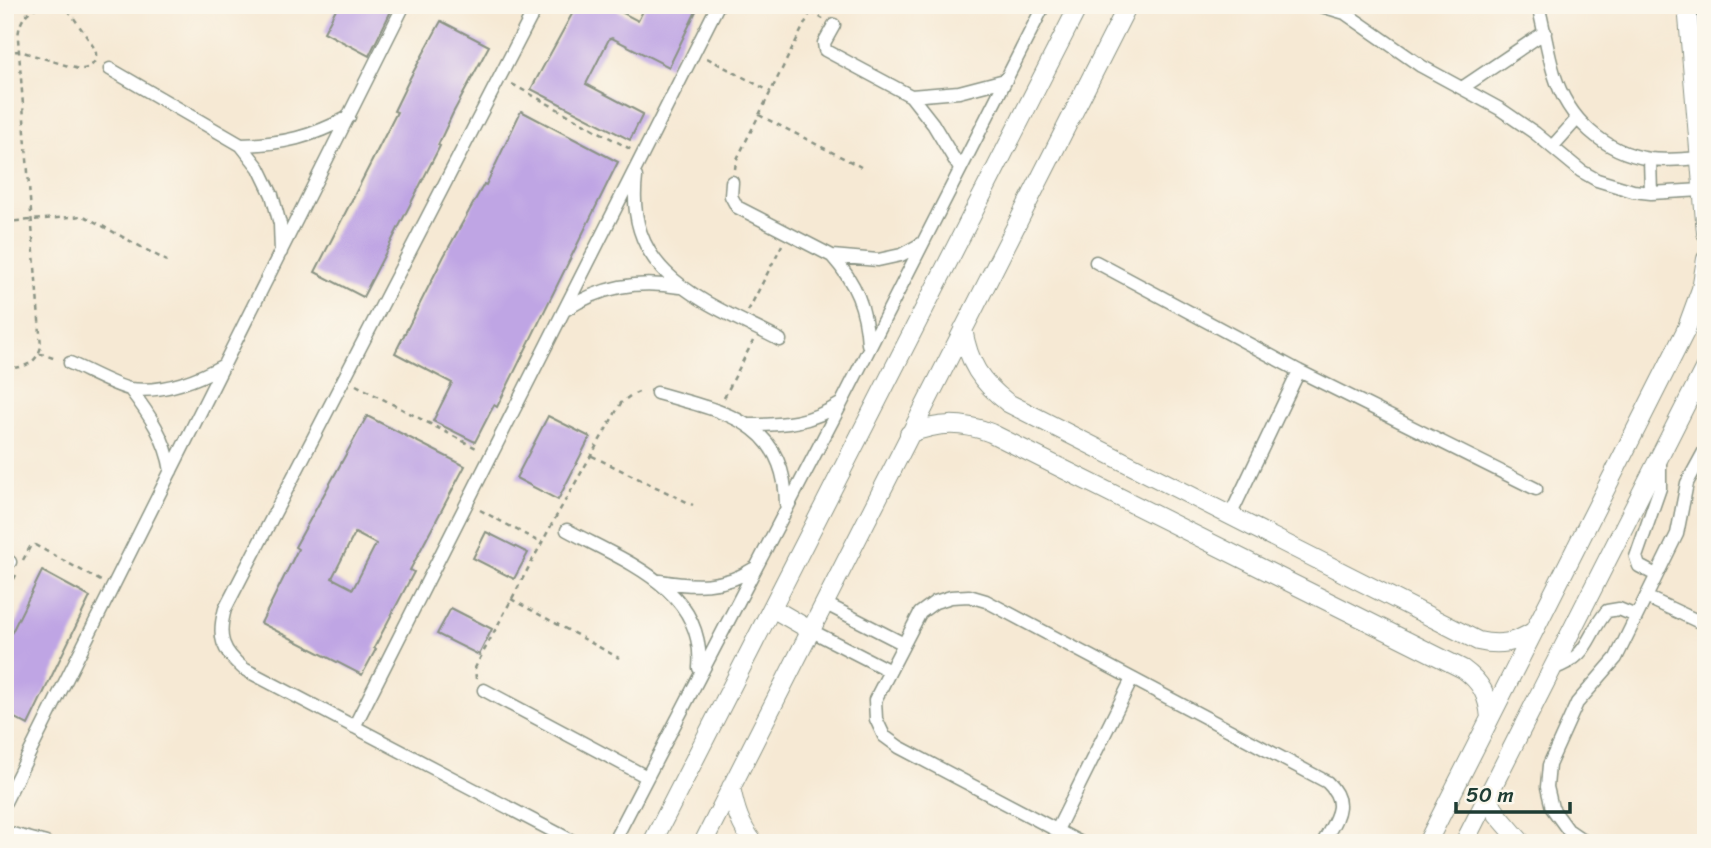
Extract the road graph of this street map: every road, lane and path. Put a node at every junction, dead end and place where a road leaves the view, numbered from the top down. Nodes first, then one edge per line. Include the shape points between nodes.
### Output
1 (44, 5) edge
2 (65, 5) edge
3 (404, 5) edge
4 (517, 5) edge
5 (718, 5) edge
6 (814, 5) edge
7 (1044, 5) edge
8 (1079, 5) edge
9 (1128, 5) edge
10 (1318, 5) edge
11 (1538, 5) edge
12 (1687, 5) edge
13 (1343, 9) edge
14 (534, 10) edge
15 (834, 25) dead end
16 (1545, 32) junction
17 (20, 51) junction
18 (5, 52) edge
19 (694, 52) junction
20 (110, 69) dead end
21 (500, 77) junction
22 (1005, 80) junction
23 (1462, 88) junction
24 (771, 92) junction
25 (911, 96) junction
26 (759, 115) junction
27 (349, 117) junction
28 (1577, 119) junction
29 (241, 145) junction
30 (1552, 147) junction
31 (1699, 158) junction
32 (1650, 159) junction
33 (639, 161) junction
34 (861, 167) dead end
35 (960, 169) junction
36 (732, 182) joint
37 (1702, 190) junction
38 (1651, 193) junction
39 (32, 220) junction
40 (5, 222) edge
41 (788, 233) junction
42 (1706, 233) edge
43 (921, 244) junction
44 (281, 252) junction
45 (832, 256) junction
46 (1706, 259) edge
47 (167, 261) dead end
48 (1096, 262) dead end
49 (681, 287) junction
50 (564, 310) junction
51 (743, 320) junction
52 (759, 329) junction
53 (963, 329) junction
54 (780, 340) dead end
55 (868, 348) junction
56 (39, 353) junction
57 (70, 363) joint
58 (225, 365) junction
59 (1706, 365) edge
60 (5, 369) edge
61 (1299, 371) junction
62 (344, 379) junction
63 (130, 388) junction
64 (657, 393) dead end
65 (841, 404) junction
66 (718, 411) junction
67 (751, 425) junction
68 (909, 434) junction
69 (1706, 448) edge
70 (491, 456) junction
71 (592, 456) dead end
72 (1660, 456) junction
73 (172, 471) junction
74 (1536, 489) dead end
75 (467, 503) junction
76 (693, 505) dead end
77 (786, 507) junction
78 (1230, 516) junction
79 (568, 530) dead end
80 (541, 543) dead end
81 (754, 568) junction
82 (1656, 575) junction
83 (660, 580) junction
84 (113, 588) junction
85 (5, 597) edge
86 (1646, 597) junction
87 (511, 599) dead end
88 (824, 603) junction
89 (772, 608) junction
90 (1636, 616) junction
91 (1706, 625) edge
92 (810, 630) junction
93 (1534, 631) junction
94 (904, 644) junction
95 (619, 657) dead end
96 (1552, 669) junction
97 (890, 671) junction
98 (699, 675) junction
99 (1132, 679) junction
100 (484, 690) dead end
101 (1490, 718) junction
102 (354, 727) junction
103 (647, 776) junction
104 (731, 787) junction
105 (1488, 796) junction
106 (5, 802) edge
107 (1057, 830) junction
108 (5, 832) edge
109 (46, 843) edge
110 (576, 843) edge
111 (613, 843) edge
112 (652, 843) edge
113 (703, 843) edge
114 (754, 843) edge
115 (1081, 843) edge
116 (1323, 843) edge
117 (1427, 843) edge
118 (1464, 843) edge
119 (1522, 843) edge
120 (1587, 843) edge

1 - 17 path via 32,9 21,21
2 - 17 path via 95,49 93,65 78,69
3 - 27 street
4 - 14 street
5 - 19 street
6 - 24 path
7 - 22 street
8 - 89 street
9 - 53 street
10 - 13 street
11 - 16 street
12 - 31 street
13 - 23 street via 1421,66
14 - 21 street
15 - 25 street via 824,43 826,52
16 - 23 street
16 - 28 street via 1555,78
17 - 18 path
17 - 39 path
19 - 24 path
19 - 33 street
20 - 29 street
21 - 33 path
21 - 62 street
22 - 25 street via 959,92
22 - 35 street
23 - 30 street via 1518,120
24 - 26 path
25 - 35 street
26 - 34 path
26 - 36 path via 736,161
27 - 29 street via 297,140
27 - 44 street
28 - 30 street
28 - 32 street via 1609,146
29 - 44 street via 272,195
30 - 38 street via 1597,180
31 - 32 street
31 - 37 street
32 - 38 street
33 - 49 street via 634,194 641,233 661,269
33 - 50 street
35 - 43 street
36 - 41 street via 737,206
37 - 38 street
37 - 42 street
39 - 40 path
39 - 47 path via 84,216
39 - 56 path
41 - 45 street
41 - 51 path
43 - 45 street via 878,260
43 - 55 street
44 - 58 street
45 - 55 street via 860,297
46 - 93 street via 1686,330
48 - 61 street
49 - 50 street via 656,283 608,288
49 - 51 street
50 - 70 street
51 - 52 street
52 - 54 street
52 - 66 path
53 - 68 street
53 - 78 street via 976,372 1008,403
55 - 65 street
56 - 57 path
56 - 60 path via 26,366
57 - 63 street
58 - 63 street via 167,387
58 - 73 street
59 - 72 street
61 - 74 street
61 - 78 street
62 - 70 path
62 - 102 street via 220,625 222,643 244,670
63 - 73 street via 153,419
64 - 66 street
65 - 67 street via 799,422
65 - 77 street
66 - 67 street
67 - 77 street via 778,460 786,483
68 - 88 street
68 - 101 street via 950,423 992,433 1464,669 1484,690
69 - 82 street via 1687,483 1680,525
70 - 75 street
71 - 76 path
72 - 82 street via 1660,488 1636,556 1639,566
72 - 96 street
73 - 84 street
75 - 80 path
75 - 102 street
77 - 81 street
78 - 93 street via 1478,641 1507,643
79 - 83 street
81 - 83 street via 713,585
81 - 98 street
82 - 86 street
83 - 98 street via 680,601 694,627 701,655
84 - 85 path via 33,545
84 - 106 street
86 - 90 street
86 - 91 street
87 - 95 path
88 - 92 street
88 - 94 street
89 - 92 street
89 - 112 street
90 - 96 street via 1619,609 1606,611 1580,654
90 - 120 street via 1611,666 1577,703 1549,765 1547,787 1552,808 1567,830
92 - 97 street
92 - 104 street
93 - 101 street
94 - 97 street
94 - 99 street via 920,612 951,597 969,596
96 - 105 street
97 - 107 street via 875,700 876,719 884,736
98 - 103 street
99 - 107 street
99 - 116 street via 1327,782 1337,792 1340,806
100 - 103 street
101 - 117 street
102 - 110 street
103 - 111 street
104 - 113 street
104 - 114 street via 735,811
105 - 118 street
105 - 119 street
107 - 115 street
108 - 109 street

